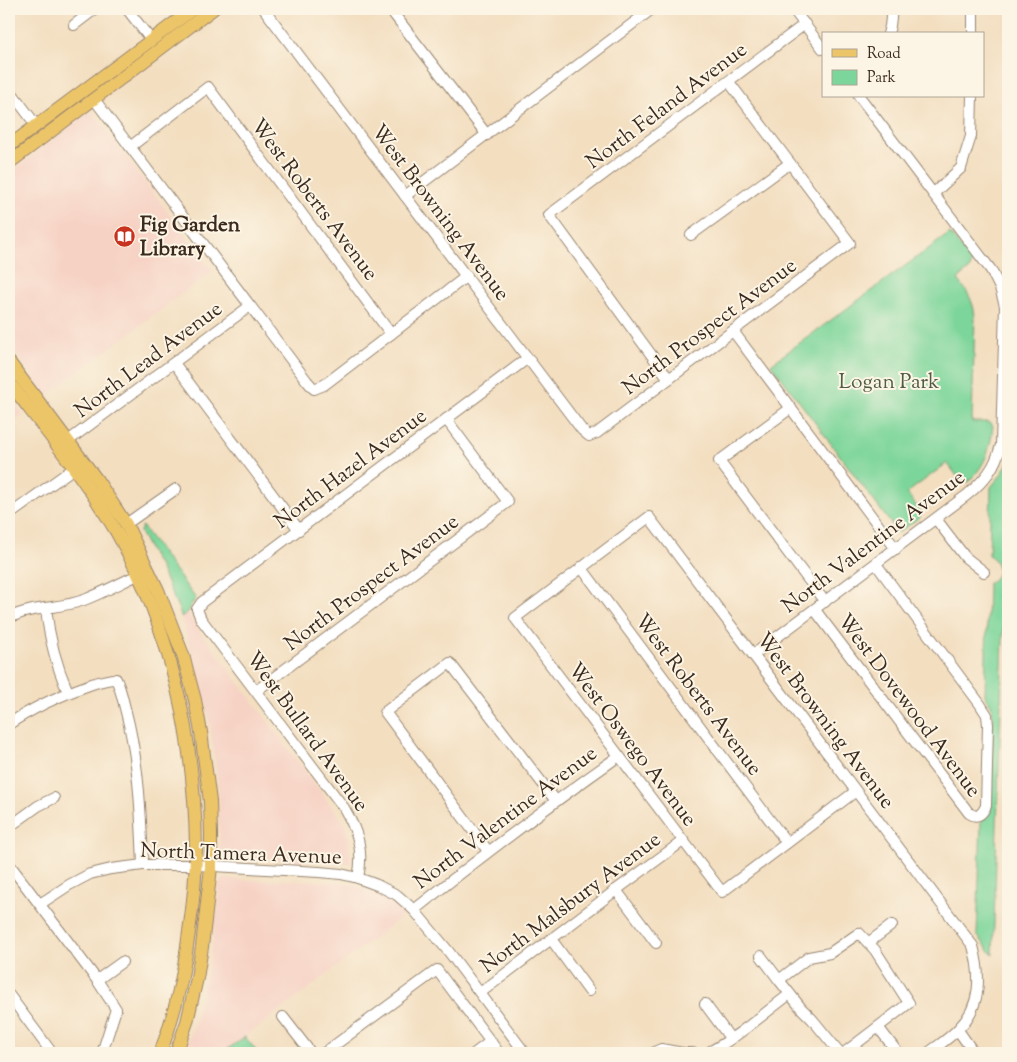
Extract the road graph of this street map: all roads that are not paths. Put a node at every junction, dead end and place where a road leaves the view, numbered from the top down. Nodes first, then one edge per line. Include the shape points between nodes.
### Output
1 (95, 9) edge
2 (127, 9) edge
3 (193, 9) edge
4 (213, 9) edge
5 (264, 9) edge
6 (390, 9) edge
7 (652, 9) edge
8 (793, 9) edge
9 (892, 9) edge
10 (973, 9) edge
11 (805, 24) junction
12 (74, 25) dead end
13 (888, 32) edge
14 (973, 32) edge
15 (151, 40) junction
16 (822, 48) edge
17 (124, 60) junction
18 (729, 82) junction
19 (9, 89) edge
20 (861, 98) edge
21 (972, 98) edge
22 (94, 99) junction
23 (41, 122) junction
24 (487, 135) junction
25 (9, 146) edge
26 (130, 147) junction
27 (27, 149) junction
28 (9, 163) edge
29 (790, 163) junction
30 (933, 194) junction
31 (405, 196) junction
32 (691, 235) dead end
33 (467, 276) junction
34 (250, 306) junction
35 (733, 331) junction
36 (391, 334) junction
37 (528, 358) junction
38 (9, 362) edge
39 (174, 364) junction
40 (9, 369) edge
41 (669, 379) junction
42 (9, 382) edge
43 (26, 386) junction
44 (791, 408) junction
45 (446, 420) junction
46 (589, 436) joint
47 (68, 442) junction
48 (74, 468) junction
49 (176, 489) dead end
50 (100, 506) junction
51 (9, 515) edge
52 (936, 519) junction
53 (126, 524) junction
54 (299, 530) junction
55 (896, 548) junction
56 (876, 564) junction
57 (581, 568) junction
58 (150, 570) junction
59 (984, 572) dead end
60 (137, 575) junction
61 (825, 602) junction
62 (46, 608) junction
63 (197, 609) joint
64 (815, 610) junction
65 (9, 618) edge
66 (753, 655) junction
67 (256, 691) junction
68 (68, 692) junction
69 (9, 724) edge
70 (619, 756) junction
71 (856, 791) junction
72 (54, 798) dead end
73 (556, 801) junction
74 (9, 827) edge
75 (684, 842) junction
76 (787, 843) junction
77 (488, 851) junction
78 (9, 864) edge
79 (143, 865) junction
80 (196, 866) junction
81 (211, 866) junction
82 (358, 878) junction
83 (616, 890) junction
84 (40, 904) junction
85 (414, 910) junction
86 (892, 925) dead end
87 (551, 939) junction
88 (656, 943) dead end
89 (868, 943) junction
90 (761, 956) dead end
91 (122, 962) dead end
92 (97, 980) junction
93 (779, 980) junction
94 (589, 991) dead end
95 (480, 993) junction
96 (790, 994) junction
97 (9, 995) edge
98 (704, 1004) dead end
99 (283, 1017) dead end
100 (878, 1028) junction
101 (958, 1030) junction
102 (730, 1038) junction
103 (491, 1041) junction
104 (52, 1053) edge
105 (102, 1053) edge
106 (160, 1053) edge
107 (176, 1053) edge
108 (311, 1053) edge
109 (324, 1053) edge
110 (475, 1053) edge
111 (499, 1053) edge
112 (525, 1053) edge
113 (653, 1053) edge
114 (693, 1053) edge
115 (707, 1053) edge
116 (840, 1053) edge
117 (844, 1053) edge
118 (898, 1053) edge
119 (928, 1053) edge
120 (974, 1053) edge

1 - 12 street
2 - 15 street
3 - 15 main road
4 - 22 main road
5 - 31 street, West Browning Avenue
6 - 24 street
7 - 24 street
8 - 11 street
9 - 13 street
10 - 14 street
11 - 16 street
11 - 18 street, North Feland Avenue
15 - 17 main road
17 - 22 main road via 121,70 97,88
17 - 23 main road
18 - 29 street
18 - 41 street, North Feland Avenue via 550,215
19 - 23 street
20 - 30 street, North Valentine Avenue
21 - 30 street via 971,136 961,168
22 - 26 street
22 - 27 main road
23 - 25 main road
23 - 27 main road via 45,127 32,137
24 - 31 street
26 - 34 street
26 - 36 street, West Roberts Avenue via 208,87
27 - 28 main road
29 - 32 street
29 - 35 street, North Prospect Avenue via 850,243
30 - 52 street, North Valentine Avenue via 991,270 1005,306 1001,446 997,460 972,491
31 - 33 street, West Browning Avenue
33 - 36 street
33 - 37 street, West Browning Avenue
34 - 36 street via 314,389 324,385
34 - 39 street, North Lead Avenue
35 - 41 street, North Prospect Avenue
35 - 44 street
37 - 45 street, North Hazel Avenue
37 - 46 street, West Browning Avenue
38 - 43 main road
39 - 47 street, North Lead Avenue
39 - 54 street
40 - 43 main road
41 - 46 street, North Prospect Avenue
42 - 48 main road
43 - 47 main road
44 - 55 street
44 - 61 street via 719,461
45 - 54 street, North Hazel Avenue
45 - 67 street, North Prospect Avenue via 508,502
47 - 53 main road
48 - 50 main road
48 - 51 street
49 - 53 street
50 - 53 main road
50 - 60 main road
52 - 55 street, North Valentine Avenue
52 - 59 street via 965,557
53 - 58 main road
54 - 63 street, North Hazel Avenue
55 - 56 street, North Valentine Avenue
56 - 61 street, North Valentine Avenue
56 - 64 street, West Dovewood Avenue via 987,715 986,806 979,816 969,813
57 - 66 street, West Browning Avenue via 649,517
57 - 70 street, West Oswego Avenue via 515,618
57 - 76 street, West Roberts Avenue
58 - 60 street
58 - 81 main road via 183,655 195,700 210,802
60 - 62 street via 84,600
60 - 80 main road via 176,682 194,788
61 - 64 street, North Valentine Avenue
62 - 65 street
62 - 68 street via 54,653
63 - 67 street, West Bullard Avenue via 200,619
64 - 66 street, North Valentine Avenue
66 - 71 street, West Browning Avenue
67 - 82 street, West Bullard Avenue via 353,823 361,853
68 - 69 street
68 - 79 street via 108,679 116,679 120,686 137,775
70 - 73 street, North Valentine Avenue
70 - 75 street, West Oswego Avenue
71 - 76 street
71 - 101 street, West Browning Avenue via 974,946 979,980 977,994 973,1008
72 - 74 street
73 - 77 street, North Valentine Avenue
73 - 77 street via 450,663 385,712
75 - 76 street, West Oswego Avenue via 722,892
75 - 83 street, North Malsbury Avenue
77 - 85 street, North Valentine Avenue
78 - 84 street
79 - 80 street, North Tamera Avenue
79 - 84 street, North Tamera Avenue via 90,874
80 - 81 street, North Tamera Avenue
80 - 106 main road via 185,963
81 - 82 street, North Tamera Avenue via 341,874
81 - 107 main road via 197,978
82 - 85 street via 396,895
83 - 87 street, North Malsbury Avenue
83 - 88 street
84 - 92 street
85 - 95 street
86 - 89 street
87 - 94 street
87 - 95 street, North Malsbury Avenue
89 - 93 street via 859,933 830,953 809,957
89 - 100 street via 909,1003
90 - 93 street
91 - 92 street
92 - 105 street via 116,1009
93 - 96 street
95 - 112 street
96 - 102 street
96 - 116 street
97 - 104 street
98 - 102 street
99 - 108 street
100 - 117 street
100 - 118 street
101 - 119 street
101 - 120 street
102 - 115 street
103 - 109 street via 437,970
103 - 110 street
103 - 111 street
113 - 114 street via 660,1049

